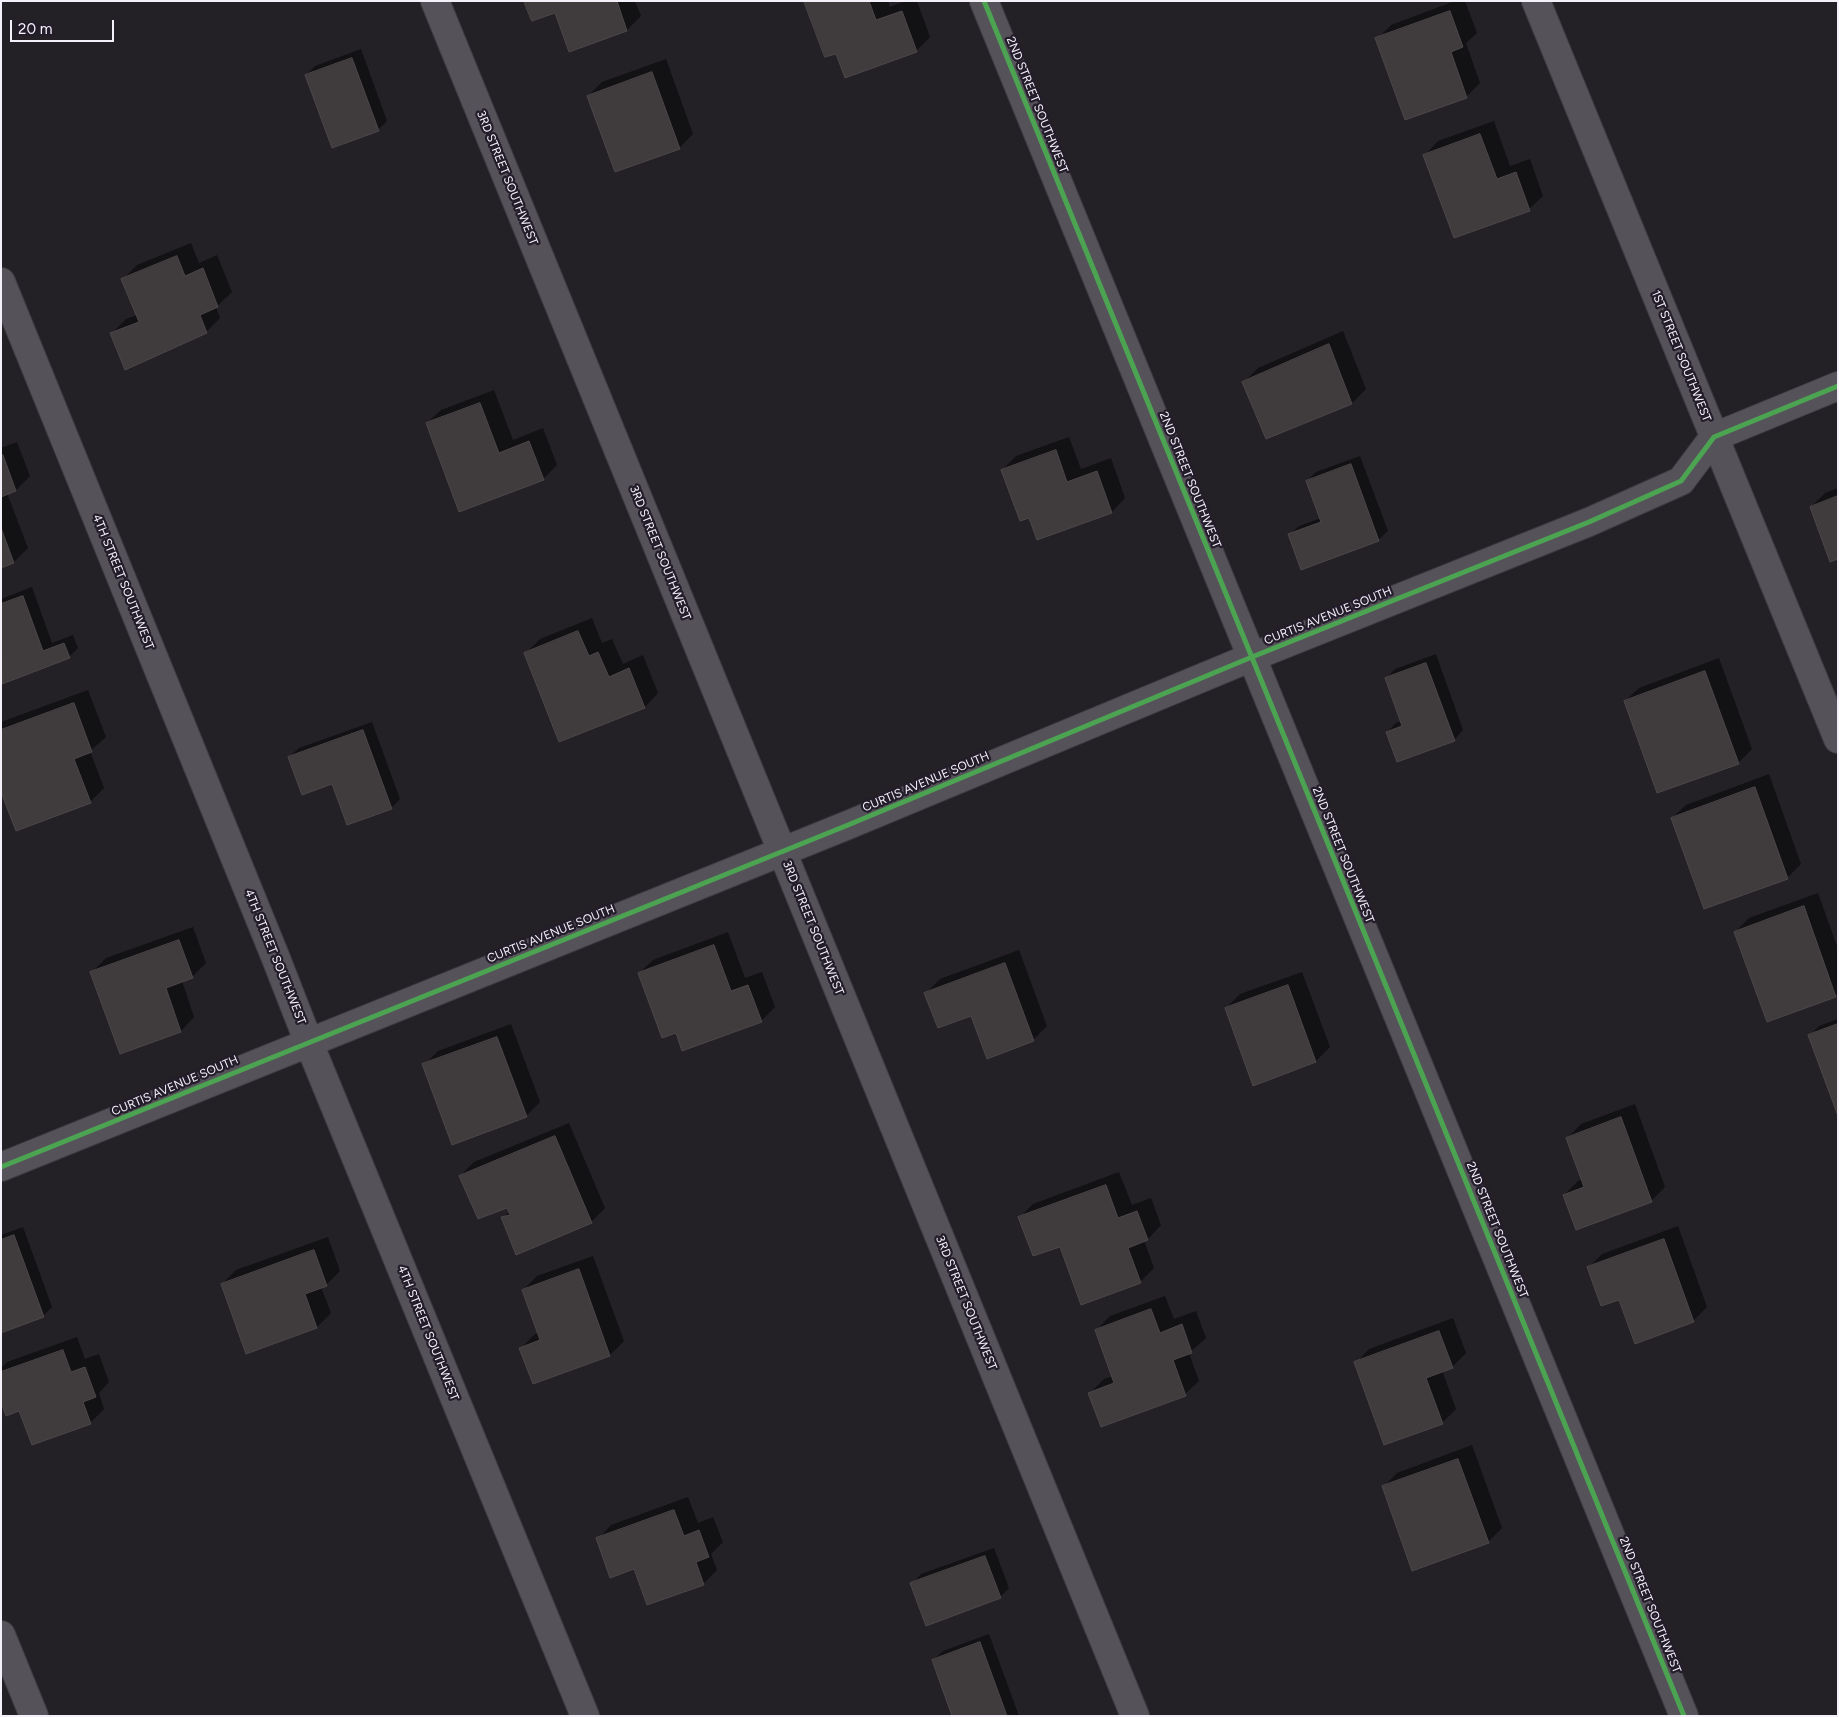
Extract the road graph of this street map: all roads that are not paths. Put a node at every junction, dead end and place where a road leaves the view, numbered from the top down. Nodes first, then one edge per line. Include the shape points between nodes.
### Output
1 (435, 1) edge
2 (984, 1) edge
3 (1536, 1) edge
4 (1, 282) edge
5 (1838, 386) edge
6 (1714, 437) junction
7 (1252, 657) junction
8 (1838, 739) edge
9 (781, 851) junction
10 (309, 1043) junction
11 (1, 1168) edge
12 (1, 1635) edge
13 (34, 1716) edge
14 (584, 1716) edge
15 (1135, 1716) edge
16 (1684, 1716) edge

1 - 9 street, 3RD STREET SOUTHWEST
2 - 7 street, 2ND STREET SOUTHWEST
3 - 6 street, 1ST STREET SOUTHWEST
4 - 10 street, 4TH STREET SOUTHWEST
5 - 6 street
6 - 7 street, CURTIS AVENUE SOUTH via 1681,481 1589,522
6 - 8 street, 1ST STREET SOUTHWEST
7 - 9 street, CURTIS AVENUE SOUTH
7 - 16 street, 2ND STREET SOUTHWEST
9 - 10 street, CURTIS AVENUE SOUTH
9 - 15 street, 3RD STREET SOUTHWEST
10 - 11 street, CURTIS AVENUE SOUTH
10 - 14 street, 4TH STREET SOUTHWEST
12 - 13 street

